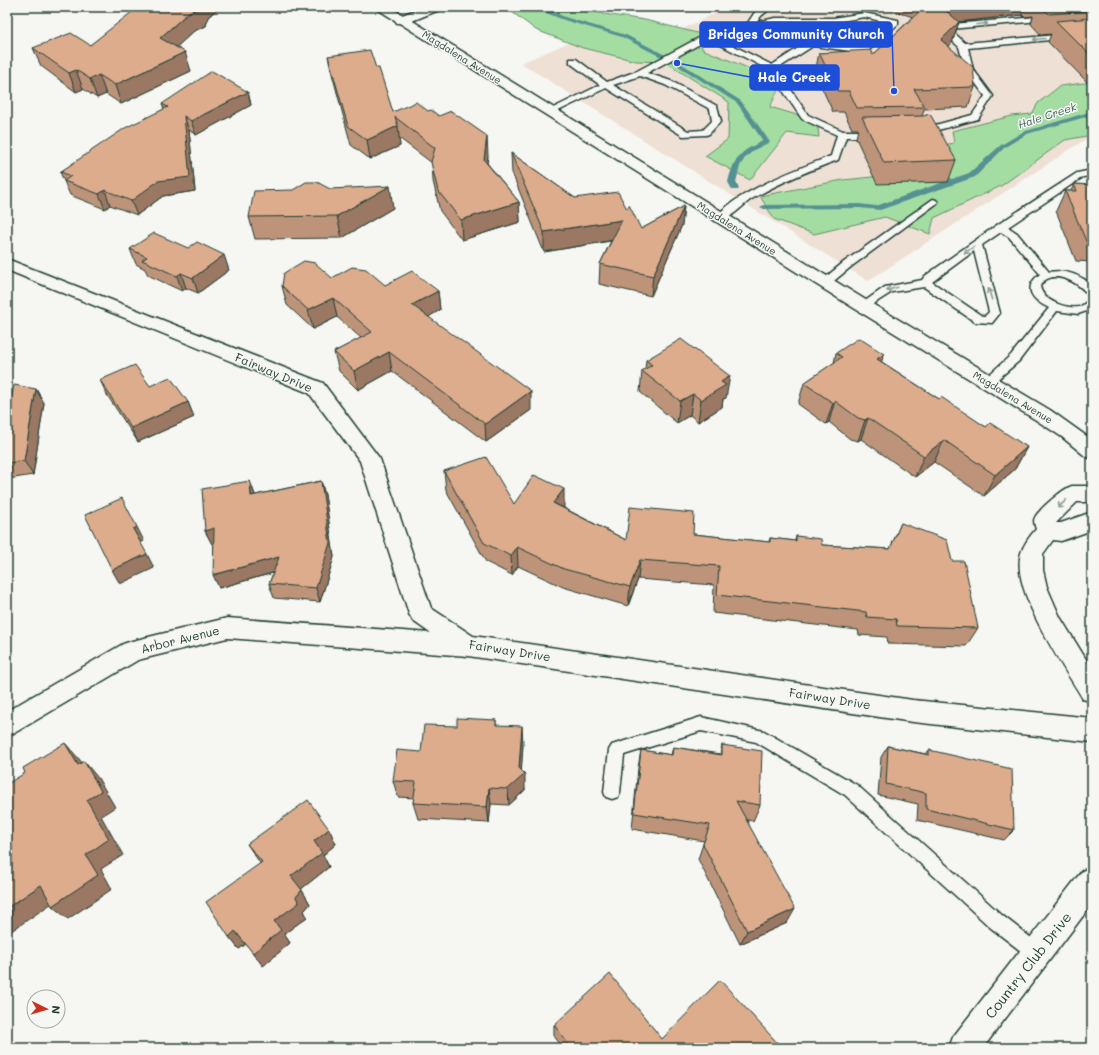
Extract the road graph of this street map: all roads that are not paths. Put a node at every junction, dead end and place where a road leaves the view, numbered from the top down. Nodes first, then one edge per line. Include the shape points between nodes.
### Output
1 (381, 7) edge
2 (434, 7) edge
3 (768, 7) edge
4 (1061, 17) edge
5 (402, 20) junction
6 (833, 20) junction
7 (750, 26) junction
8 (1092, 34) edge
9 (709, 36) junction
10 (812, 43) junction
11 (964, 46) junction
12 (573, 61) dead end
13 (772, 68) junction
14 (640, 73) junction
15 (606, 85) junction
16 (549, 112) junction
17 (908, 133) edge
18 (842, 134) junction
19 (886, 134) edge
20 (1092, 173) edge
21 (934, 202) dead end
22 (720, 218) junction
23 (1001, 227) junction
24 (976, 245) junction
25 (7, 264) edge
26 (1047, 276) junction
27 (826, 283) junction
28 (926, 283) junction
29 (1092, 293) edge
30 (1092, 302) edge
31 (863, 306) junction
32 (1055, 307) junction
33 (988, 382) junction
34 (1092, 451) edge
35 (1092, 494) edge
36 (1092, 521) edge
37 (1047, 530) junction
38 (468, 646) junction
39 (1092, 691) edge
40 (7, 724) edge
41 (1092, 730) edge
42 (612, 792) dead end
43 (1092, 881) edge
44 (1037, 953) junction
45 (964, 1048) edge

1 - 5 street, Magdalena Avenue
2 - 5 street
3 - 7 lane via 758,14
11 -> 4 lane via 943,27
5 - 16 street, Magdalena Avenue
6 - 7 lane via 775,20
6 - 10 lane
6 - 10 lane via 864,15 895,22 864,51
7 - 9 lane
8 -> 11 lane
9 - 13 lane
9 - 14 lane
10 - 13 lane
11 - 17 lane via 969,69 989,96 975,117
12 - 15 lane
13 - 18 lane via 805,116
14 - 15 lane
14 - 15 lane via 668,83 714,108 717,121 706,132 686,134
15 - 16 lane
16 - 22 street, Magdalena Avenue
18 - 19 lane
18 - 22 lane via 836,158 780,179 743,199
20 - 23 lane via 1080,176
21 - 27 lane
22 - 27 street, Magdalena Avenue
23 - 24 lane
23 - 26 lane via 1013,234
24 -> 28 lane via 929,278
28 -> 24 lane via 979,319 988,320 995,313
25 - 38 street, Fairway Drive via 316,388 370,459 421,614
26 - 29 lane via 1071,277 1085,285
26 - 32 lane via 1036,282 1035,287 1040,298
27 - 31 street, Magdalena Avenue
28 -> 31 lane via 889,289
30 - 32 lane via 1080,310 1063,310
31 - 33 street, Magdalena Avenue
32 - 33 lane via 1015,358
33 - 34 street, Magdalena Avenue via 1062,427
35 -> 37 street via 1072,494 1045,520
36 - 37 street via 1061,532
37 - 39 street via 1032,552 1031,571 1035,589 1048,617
38 - 40 street, Arbor Avenue via 227,628 132,651
38 - 41 street, Fairway Drive via 913,711
42 - 44 lane via 617,750 701,724 759,736 851,790 997,922
43 - 44 street, Country Club Drive
44 - 45 street, Country Club Drive

